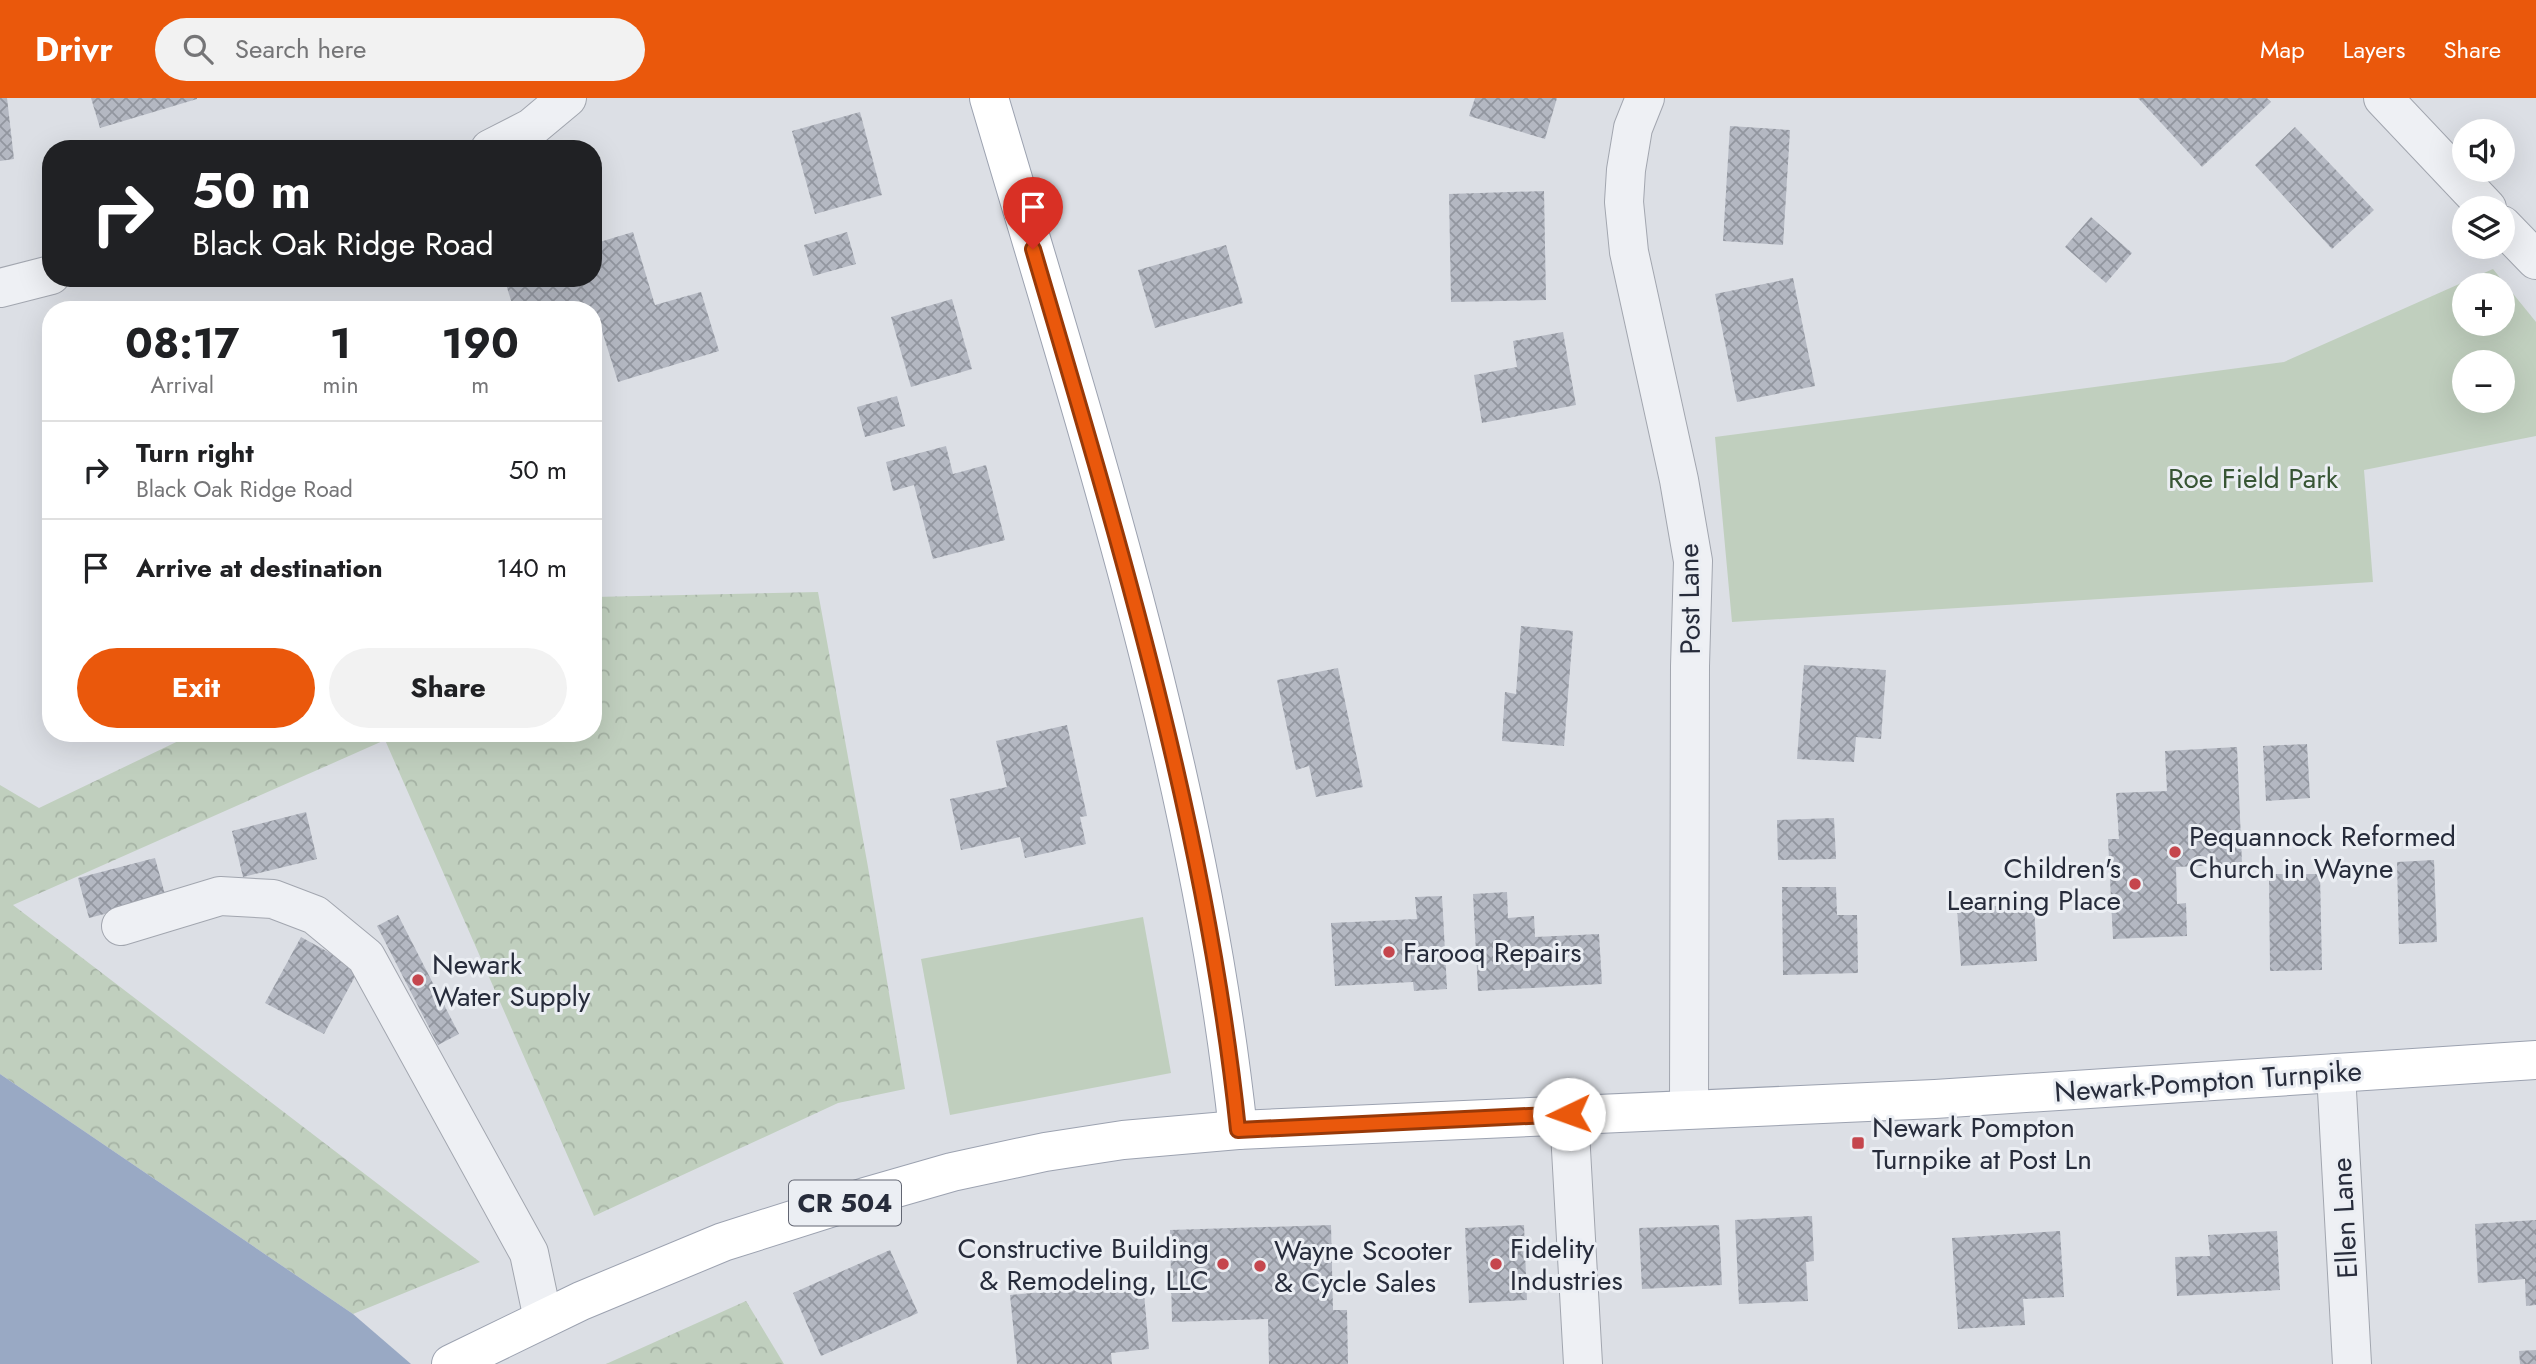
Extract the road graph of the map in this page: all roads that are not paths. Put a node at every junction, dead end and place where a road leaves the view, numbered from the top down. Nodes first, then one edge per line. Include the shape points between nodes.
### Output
1 (567, 98) edge
2 (989, 98) edge
3 (1645, 98) edge
4 (2383, 98) edge
5 (508, 140) edge
6 (2476, 196) edge
7 (2515, 238) edge
8 (2536, 260) edge
9 (42, 277) edge
10 (0, 288) edge
11 (121, 926) dead end
12 (2536, 1060) edge
13 (2336, 1073) junction
14 (1689, 1110) junction
15 (1569, 1114) junction
16 (1238, 1130) junction
17 (543, 1320) junction
18 (463, 1358) edge
19 (1583, 1364) edge
20 (2352, 1364) edge

1 - 5 street via 531,128
2 - 16 main road via 1100,475 1183,798 1227,1027
3 - 14 street, Post Lane via 1633,128 1626,170 1629,252 1693,562
4 - 6 street
7 - 8 street
9 - 10 street
11 - 17 street via 220,896 273,899 315,915 366,957 529,1254
12 - 13 main road, Newark-Pompton Turnpike
13 - 14 main road, Newark-Pompton Turnpike
13 - 20 street, Ellen Lane
14 - 15 main road, Newark-Pompton Turnpike
15 - 16 main road, Newark-Pompton Turnpike
15 - 19 street
16 - 17 main road, Newark-Pompton Turnpike / CR 504 via 1123,1140 952,1172 723,1242
17 - 18 main road, Newark-Pompton Turnpike / CR 504

